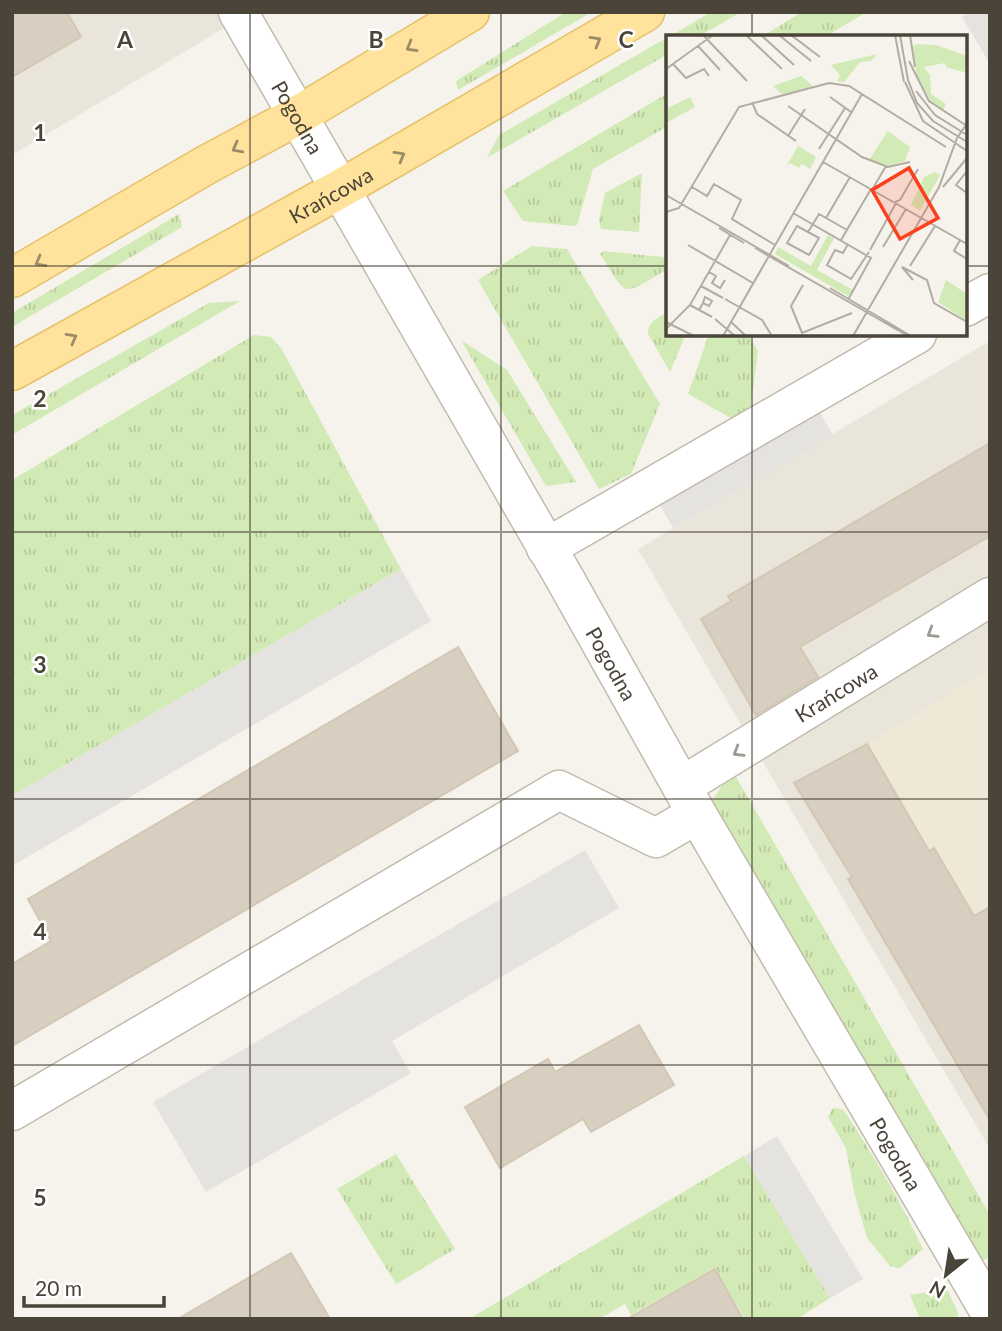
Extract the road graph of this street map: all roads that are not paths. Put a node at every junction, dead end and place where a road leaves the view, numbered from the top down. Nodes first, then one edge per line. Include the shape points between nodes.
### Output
1 (238, 12) edge
2 (470, 12) edge
3 (645, 12) edge
4 (297, 116) junction
5 (340, 189) junction
6 (12, 278) edge
7 (990, 293) edge
8 (967, 306) edge
9 (914, 336) edge
10 (12, 371) edge
11 (546, 548) junction
12 (990, 597) edge
13 (690, 800) junction
14 (12, 1111) edge
15 (990, 1312) edge

1 - 4 street, Pogodna
2 -> 4 main road
5 -> 3 main road, Krańcowa
4 - 5 street, Pogodna
4 -> 6 main road
10 -> 5 main road, Krańcowa
5 - 11 street, Pogodna
7 - 8 street
9 - 11 street
11 - 13 street, Pogodna
12 -> 13 street, Krańcowa
13 - 14 street, Krańcowa via 656,838 559,790
13 - 15 street, Pogodna

